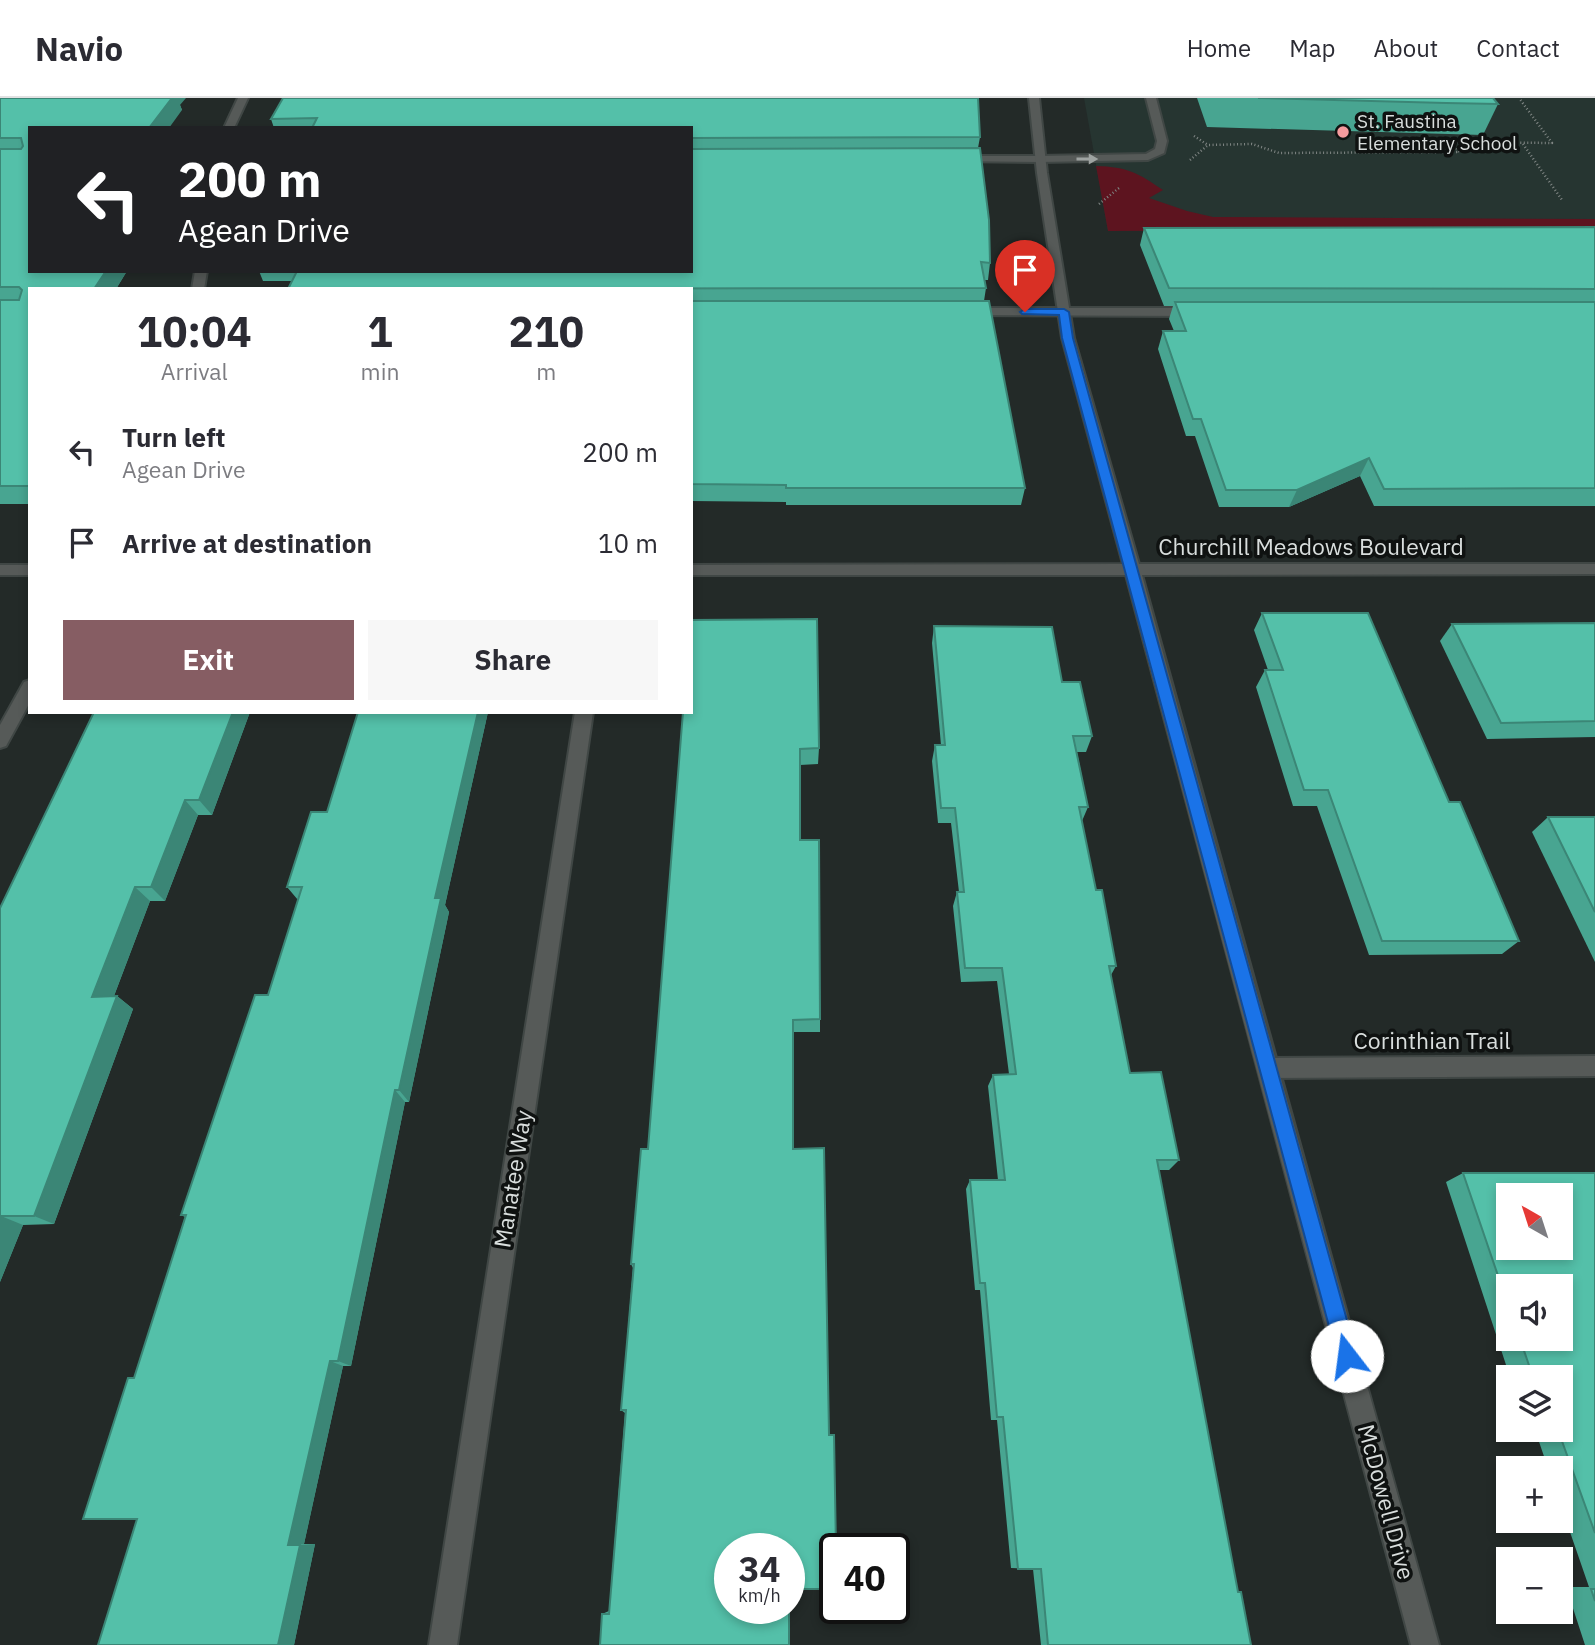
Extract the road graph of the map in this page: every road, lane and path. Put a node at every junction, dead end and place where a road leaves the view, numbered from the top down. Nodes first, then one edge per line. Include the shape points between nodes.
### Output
1 (243, 98) edge
2 (1034, 98) edge
3 (1151, 98) edge
4 (1519, 98) edge
5 (230, 126) edge
6 (1522, 143) junction
7 (942, 159) edge
8 (1040, 159) junction
9 (1185, 164) dead end
10 (1121, 187) dead end
11 (1562, 200) dead end
12 (1099, 204) dead end
13 (956, 312) edge
14 (1064, 312) junction
15 (1210, 312) edge
16 (1132, 569) junction
17 (1595, 569) edge
18 (0, 570) edge
19 (28, 570) edge
20 (693, 570) edge
21 (28, 690) edge
22 (584, 714) edge
23 (0, 741) edge
24 (1595, 1066) edge
25 (1269, 1068) junction
26 (443, 1645) edge
27 (1424, 1645) edge

1 - 5 street
2 - 8 street, McDowell Drive
8 -> 3 street via 1148,157 1160,151 1162,141
4 - 6 path via 1552,144
6 - 9 path via 1451,142 1459,152 1279,153 1252,144 1208,145
6 - 11 path
7 - 8 street
8 - 14 street, McDowell Drive
10 - 12 path
13 - 14 street
14 - 15 street
14 - 16 street, McDowell Drive
16 - 17 street, Churchill Meadows Boulevard
16 - 20 street, Churchill Meadows Boulevard
16 - 25 street, McDowell Drive
18 - 19 street
21 - 23 street
22 - 26 street, Manatee Way
24 - 25 street, Corinthian Trail
25 - 27 street, McDowell Drive

